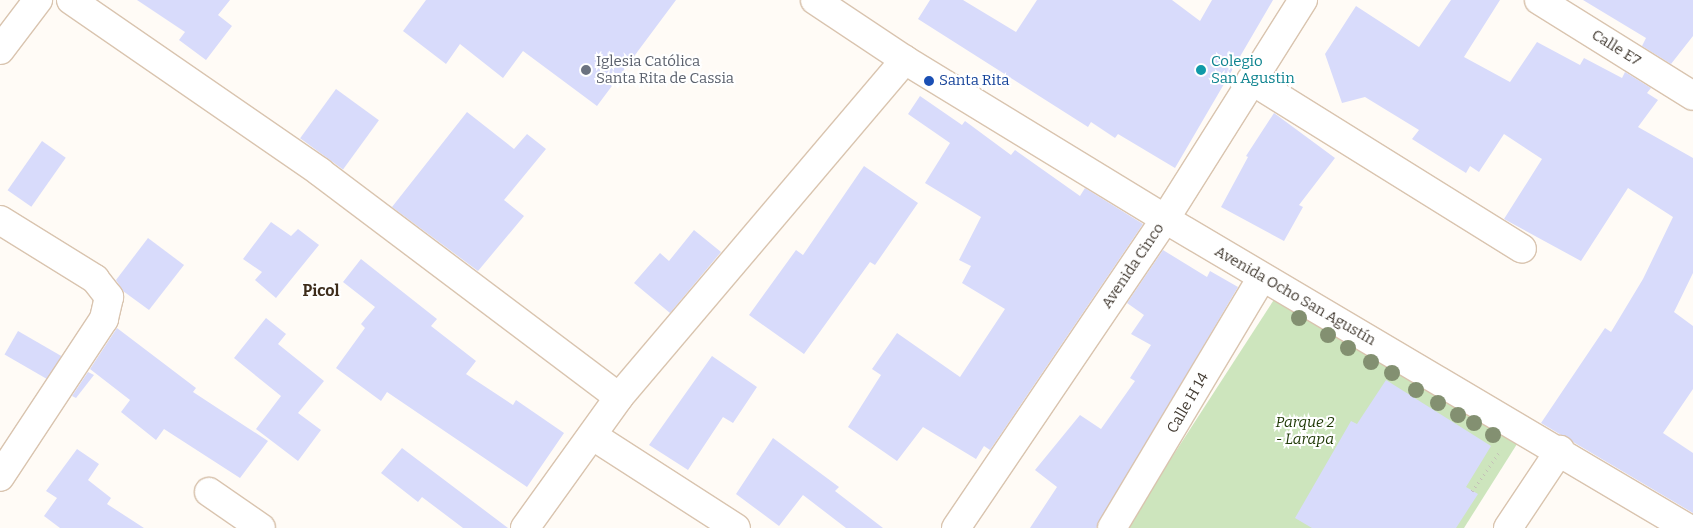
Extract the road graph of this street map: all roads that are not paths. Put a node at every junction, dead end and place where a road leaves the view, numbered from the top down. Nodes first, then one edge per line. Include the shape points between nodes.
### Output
1 (38, 0) edge
2 (71, 0) edge
3 (815, 0) edge
4 (1303, 0) edge
5 (1539, 0) edge
6 (0, 50) edge
7 (905, 60) junction
8 (1251, 80) junction
9 (1693, 96) edge
10 (1165, 219) junction
11 (0, 220) edge
12 (1522, 249) dead end
13 (1262, 277) junction
14 (619, 397) junction
15 (593, 436) junction
16 (1560, 450) junction
17 (0, 476) edge
18 (209, 492) dead end
19 (1655, 520) edge
20 (260, 528) edge
21 (525, 528) edge
22 (736, 528) edge
23 (956, 528) edge
24 (1112, 528) edge
25 (1508, 528) edge
26 (1687, 528) edge

1 - 6 street
2 - 14 street via 320,172
3 - 7 street, Avenida Ocho San Agustín
4 - 8 street, Avenida Cinco
5 - 9 street, Calle E7
7 - 10 street, Avenida Ocho San Agustín
7 - 14 street
8 - 10 street, Avenida Cinco
8 - 12 street
10 - 13 street, Avenida Ocho San Agustín
10 - 23 street, Avenida Cinco
11 - 17 street via 95,279 109,297 104,319
13 - 16 street, Avenida Ocho San Agustín
13 - 24 street, Calle H 14
14 - 15 street
15 - 21 street
15 - 22 street
16 - 19 street, Avenida Ocho San Agustín
16 - 25 street
18 - 20 street
19 - 26 street, Avenida Ocho San Agustín

